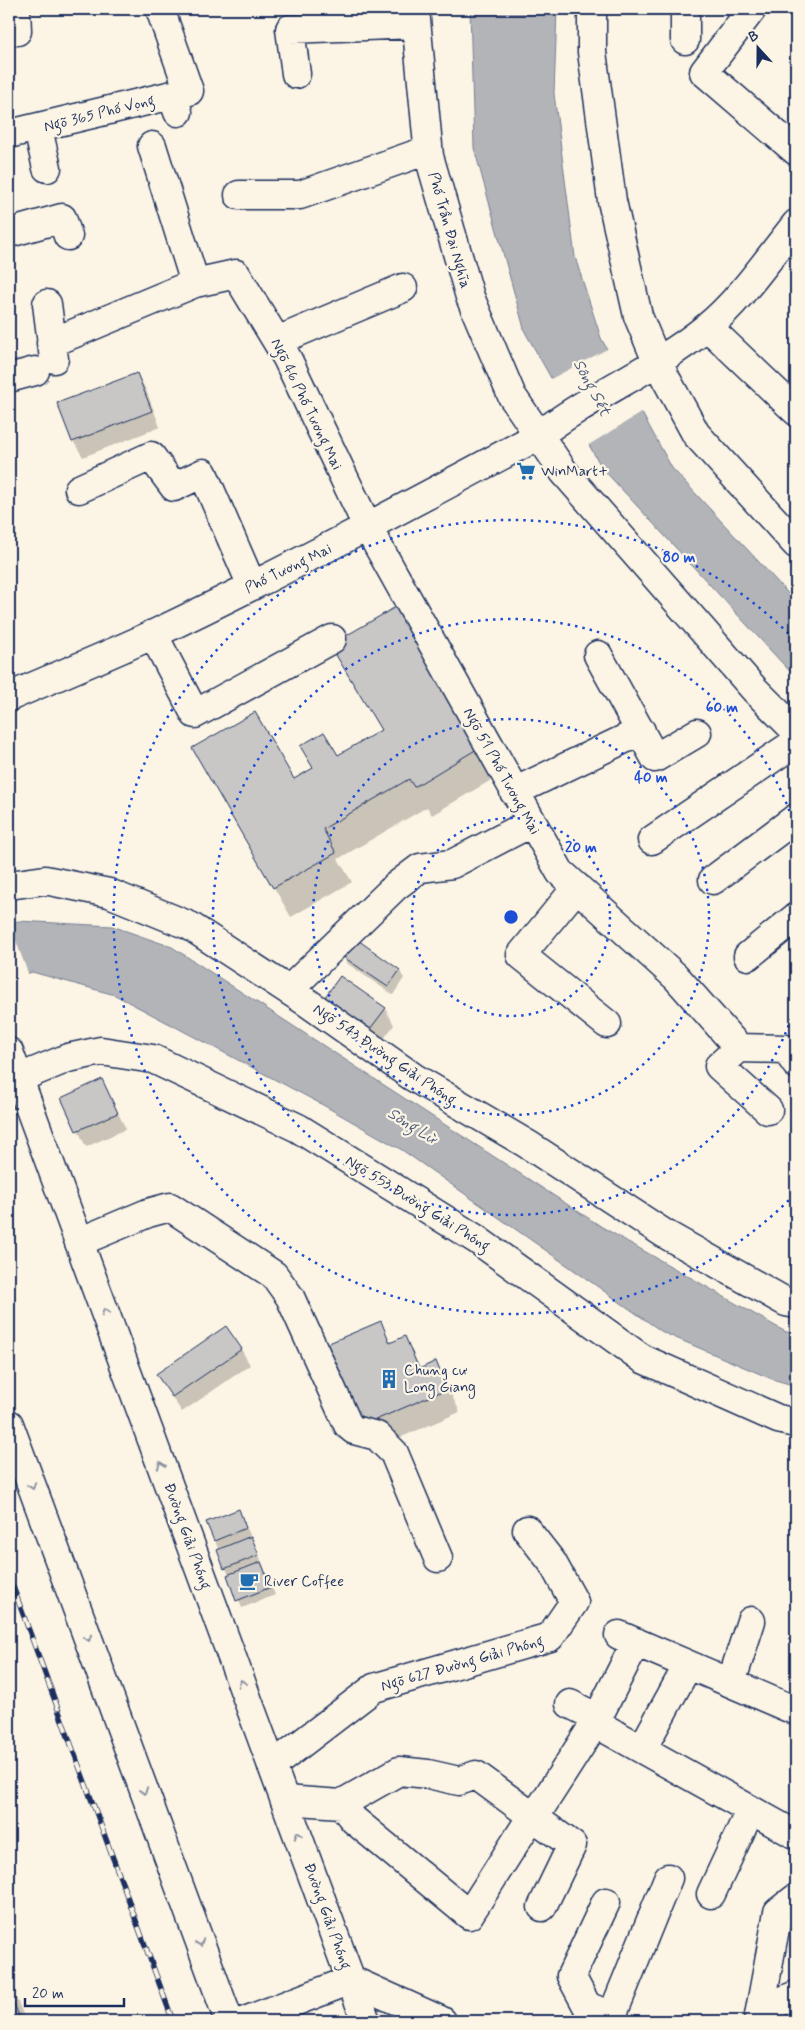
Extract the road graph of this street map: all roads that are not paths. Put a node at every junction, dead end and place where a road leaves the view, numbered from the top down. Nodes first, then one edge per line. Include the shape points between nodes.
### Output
1 (160, 9) edge
2 (592, 9) edge
3 (684, 9) edge
4 (752, 9) edge
5 (415, 16) edge
6 (353, 18) edge
7 (685, 40) dead end
8 (296, 74) dead end
9 (38, 129) junction
10 (9, 134) edge
11 (152, 146) dead end
12 (428, 150) junction
13 (796, 151) edge
14 (47, 168) dead end
15 (240, 195) dead end
16 (796, 224) edge
17 (9, 233) edge
18 (68, 236) dead end
19 (195, 284) junction
20 (403, 288) dead end
21 (47, 304) dead end
22 (708, 326) junction
23 (277, 341) junction
24 (47, 358) junction
25 (648, 368) junction
26 (9, 378) edge
27 (796, 411) edge
28 (547, 429) junction
29 (79, 489) dead end
30 (368, 528) junction
31 (796, 544) edge
32 (252, 586) junction
33 (153, 634) junction
34 (332, 638) dead end
35 (598, 655) dead end
36 (9, 697) edge
37 (641, 731) junction
38 (796, 731) edge
39 (697, 733) dead end
40 (796, 742) edge
41 (514, 792) junction
42 (796, 818) edge
43 (532, 823) junction
44 (652, 840) dead end
45 (713, 880) dead end
46 (9, 885) edge
47 (577, 887) junction
48 (796, 917) edge
49 (748, 956) dead end
50 (289, 990) junction
51 (608, 1024) dead end
52 (739, 1048) junction
53 (9, 1052) edge
54 (796, 1064) edge
55 (19, 1078) junction
56 (768, 1110) dead end
57 (79, 1242) junction
58 (796, 1304) edge
59 (796, 1423) edge
60 (9, 1424) edge
61 (526, 1530) dead end
62 (438, 1558) dead end
63 (752, 1621) dead end
64 (688, 1665) junction
65 (730, 1683) junction
66 (570, 1704) dead end
67 (796, 1711) edge
68 (597, 1721) junction
69 (642, 1750) junction
70 (272, 1766) junction
71 (284, 1800) junction
72 (341, 1804) junction
73 (750, 1811) junction
74 (532, 1816) junction
75 (796, 1835) edge
76 (668, 1878) dead end
77 (710, 1894) dead end
78 (796, 1898) edge
79 (606, 1902) dead end
80 (542, 1907) dead end
81 (351, 1980) junction
82 (796, 1995) edge
83 (759, 2016) edge
84 (610, 2019) edge
85 (229, 2021) edge
86 (245, 2021) edge
87 (366, 2021) edge
88 (442, 2021) edge

1 - 9 street, Ngõ 365 Phố Vọng via 183,102 172,95
2 - 25 street via 592,52 612,200
3 - 7 street
4 - 13 street via 704,72
5 - 6 street
5 - 12 street, Phố Trần Đại Nghĩa
6 - 8 street via 290,29
9 - 10 street, Ngõ 365 Phố Vọng
9 - 14 street
11 - 19 street
12 - 15 street via 300,195
12 - 28 street, Phố Trần Đại Nghĩa via 470,297 512,396
16 - 22 street via 734,302
17 - 18 street via 62,218
19 - 23 street, Ngõ 46 Phố Tương Mai via 236,274
19 - 24 street, Ngõ 46 Phố Tương Mai
20 - 23 street
21 - 24 street
22 - 25 street
22 - 27 street
23 - 30 street, Ngõ 46 Phố Tương Mai
24 - 26 street, Ngõ 46 Phố Tương Mai
25 - 28 street, Phố Tương Mai
25 - 31 street via 696,434
28 - 30 street, Phố Tương Mai
28 - 38 street, Phố Trần Đại Nghĩa via 564,472 755,690
29 - 32 street via 151,456 174,487 203,473
30 - 32 street, Phố Tương Mai
30 - 41 street, Ngõ 51 Phố Tương Mai
32 - 33 street, Phố Tương Mai
33 - 34 street via 196,714
33 - 36 street, Phố Tương Mai
35 - 37 street
37 - 39 street via 655,758
37 - 41 street
40 - 44 street
41 - 43 street, Ngõ 51 Phố Tương Mai
42 - 45 street
43 - 47 street, Ngõ 51 Phố Tương Mai via 560,872
43 - 50 street via 452,864 420,868 396,886
46 - 50 street, Ngõ 543 Đường Giải Phóng via 45,880 110,893 190,926
47 - 51 street via 521,955
47 - 52 street, Ngõ 51 Phố Tương Mai via 676,977
48 - 49 street
50 - 58 street, Ngõ 543 Đường Giải Phóng via 413,1076 527,1144 665,1234 786,1302
52 - 54 street via 786,1049
52 - 56 street via 719,1066
53 - 55 street, Đường Giải Phóng
55 - 57 street, Đường Giải Phóng
55 - 59 street, Ngõ 553 Đường Giải Phóng via 68,1058 101,1052 153,1059 298,1128 476,1239 643,1360
57 - 62 street via 170,1207 274,1275 290,1297 348,1425 354,1430 377,1436 394,1453
70 -> 57 street, Đường Giải Phóng
60 -> 85 street
61 - 70 street, Ngõ 627 Đường Giải Phóng via 552,1562 574,1602 550,1637 374,1688
63 - 65 street
64 - 65 street
64 - 68 street via 627,1639
64 - 69 street
65 - 67 street
66 - 68 street
68 - 69 street
68 - 74 street
69 - 73 street
70 - 71 street, Đường Giải Phóng
71 - 72 street
81 -> 71 street, Đường Giải Phóng
72 - 74 street via 400,1771 459,1781 476,1776
72 - 74 street via 354,1820 469,1915
73 - 75 street
73 - 77 street
74 - 80 street via 572,1845
76 - 84 street
78 - 83 street via 778,1912
79 - 84 street via 571,1976 586,2006
81 - 86 street
81 - 87 street, Đường Giải Phóng
81 - 88 street
82 - 83 street

